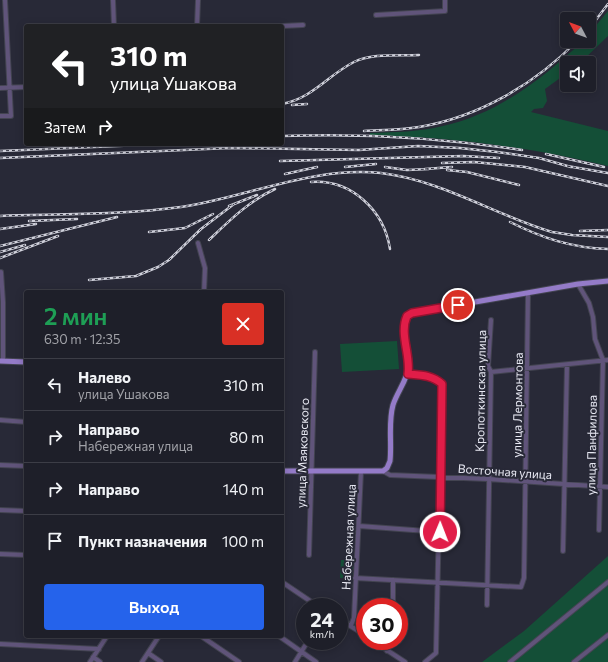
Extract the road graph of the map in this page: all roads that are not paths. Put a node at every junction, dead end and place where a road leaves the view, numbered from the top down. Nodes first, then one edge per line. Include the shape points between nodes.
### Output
1 (5, 0) edge
2 (113, 0) edge
3 (198, 0) edge
4 (445, 0) edge
5 (376, 15) dead end
6 (114, 24) edge
7 (197, 24) edge
8 (303, 25) dead end
9 (284, 26) edge
10 (24, 87) edge
11 (0, 88) edge
12 (10, 88) junction
13 (0, 116) edge
14 (198, 244) dead end
15 (0, 272) edge
16 (608, 281) edge
17 (578, 284) junction
18 (204, 290) edge
19 (528, 294) junction
20 (491, 320) dead end
21 (315, 352) dead end
22 (602, 360) junction
23 (608, 360) edge
24 (2, 361) edge
25 (24, 362) edge
26 (567, 365) junction
27 (527, 368) junction
28 (491, 372) junction
29 (408, 374) junction
30 (0, 420) edge
31 (24, 422) edge
32 (0, 465) edge
33 (24, 466) edge
34 (311, 471) junction
35 (383, 471) junction
36 (284, 472) edge
37 (360, 472) junction
38 (440, 477) junction
39 (488, 479) junction
40 (526, 482) junction
41 (563, 486) junction
42 (601, 487) junction
43 (608, 487) edge
44 (0, 510) edge
45 (24, 512) edge
46 (359, 526) junction
47 (600, 530) dead end
48 (440, 532) junction
49 (563, 551) dead end
50 (0, 554) edge
51 (24, 555) edge
52 (309, 555) dead end
53 (355, 578) junction
54 (393, 580) junction
55 (438, 581) junction
56 (608, 582) edge
57 (284, 583) edge
58 (488, 585) junction
59 (306, 598) edge
60 (393, 598) edge
61 (487, 606) dead end
62 (348, 624) edge
63 (351, 626) junction
64 (356, 629) edge
65 (608, 635) edge
66 (106, 638) edge
67 (158, 638) edge
68 (204, 638) edge
69 (282, 638) edge
70 (0, 644) edge
71 (99, 649) junction
72 (387, 651) edge
73 (301, 652) junction
74 (148, 653) junction
75 (93, 657) junction
76 (90, 662) edge
77 (100, 662) edge
78 (142, 662) edge
79 (161, 662) edge
80 (239, 662) edge
81 (295, 662) edge
82 (316, 662) edge
83 (405, 662) edge
84 (425, 662) edge
85 (510, 662) edge
86 (574, 662) edge

1 - 12 street
2 - 6 street
3 - 7 street
4 - 5 street via 445,11
8 - 9 street
10 - 12 street
11 - 12 street
12 - 13 street via 11,116
14 - 18 street via 205,268
15 - 24 street via 3,302
16 - 17 main road
17 - 19 main road
17 - 22 street, улица Панфилова via 589,303 595,339
19 - 27 street, улица Лермонтова
19 - 29 main road via 417,311 407,316 404,326
20 - 28 street, Кропоткинская улица via 488,366
21 - 34 street, улица Маяковского
22 - 23 street
22 - 26 street
22 - 42 street, улица Панфилова
24 - 25 main road
26 - 27 street
26 - 41 street
27 - 28 street
27 - 40 street, улица Лермонтова
28 - 39 street, Кропоткинская улица
29 - 35 main road via 392,408 390,461
29 - 38 street via 436,378 442,384
30 - 31 street
32 - 33 street
34 - 36 main road, Восточная улица
34 - 37 main road, Восточная улица
34 - 52 street, улица Маяковского
35 - 37 main road, Восточная улица
35 - 38 street, Восточная улица via 390,475
37 - 46 street, Набережная улица
38 - 39 street, Восточная улица
38 - 48 street
39 - 40 street, Восточная улица
39 - 58 street, Кропоткинская улица
40 - 41 street, Восточная улица
40 - 58 street, улица Лермонтова via 524,578 521,587
41 - 42 street, Восточная улица
41 - 49 street
42 - 43 street, Восточная улица
42 - 47 street, улица Панфилова
44 - 45 street
46 - 48 street
46 - 53 street, Набережная улица
48 - 55 street
50 - 51 street
53 - 54 street
53 - 63 street, Набережная улица via 354,618
54 - 55 street
54 - 60 street
55 - 58 street
55 - 84 street via 436,653
56 - 85 street
57 - 59 street
58 - 61 street, Кропоткинская улица
62 - 63 street
63 - 64 street
65 - 86 street
66 - 71 street
67 - 74 street
68 - 80 street
69 - 73 street
70 - 71 street
71 - 75 street
72 - 83 street
73 - 81 street
73 - 82 street
74 - 78 street
74 - 79 street
75 - 76 street
75 - 77 street

